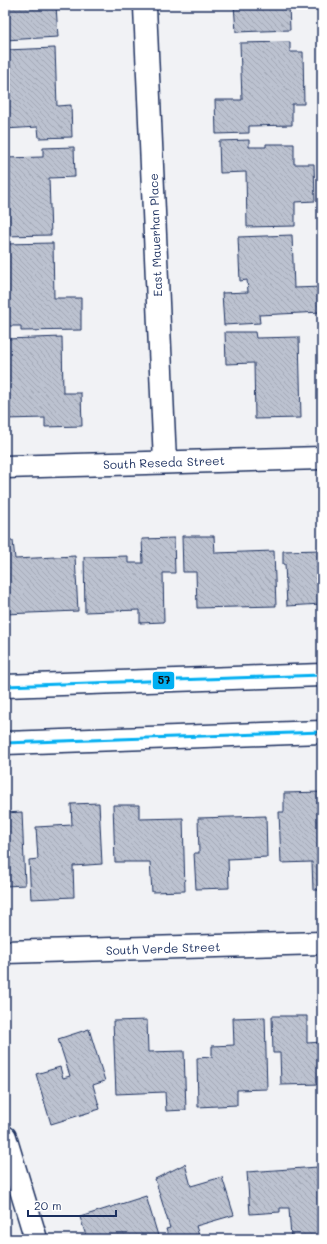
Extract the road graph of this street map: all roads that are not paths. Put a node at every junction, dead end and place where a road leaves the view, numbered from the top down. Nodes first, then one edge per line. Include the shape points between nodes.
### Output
1 (145, 7) dead end
2 (322, 458) edge
3 (165, 462) junction
4 (5, 467) edge
5 (322, 675) edge
6 (5, 686) edge
7 (322, 732) edge
8 (5, 743) edge
9 (322, 943) edge
10 (5, 952) edge
11 (5, 1137) edge
12 (36, 1239) edge

1 - 3 street, East Mauerhan Place
2 - 3 street, South Reseda Street
3 - 4 street, South Reseda Street
5 - 6 street
7 - 8 street
9 - 10 street, South Verde Street
11 - 12 street

